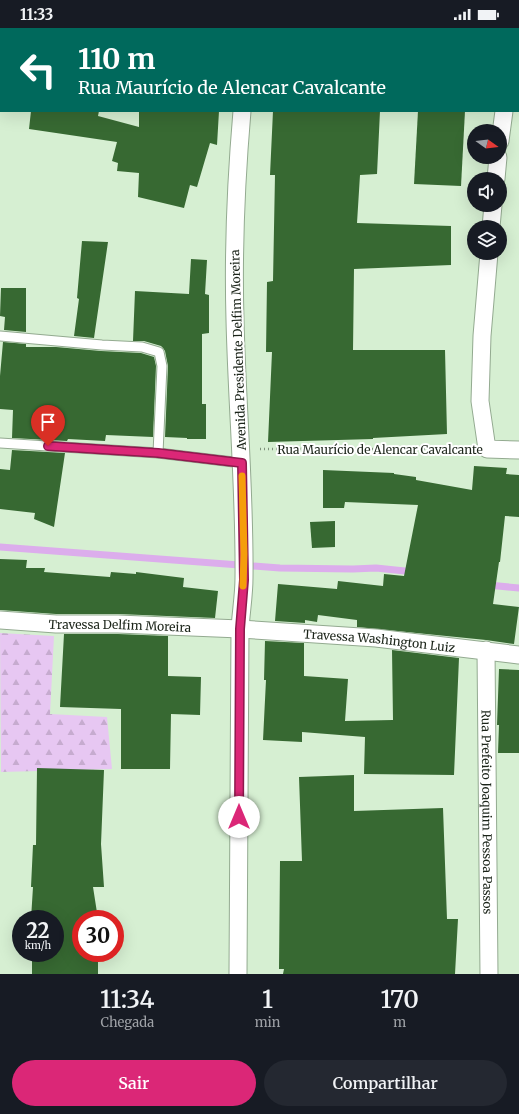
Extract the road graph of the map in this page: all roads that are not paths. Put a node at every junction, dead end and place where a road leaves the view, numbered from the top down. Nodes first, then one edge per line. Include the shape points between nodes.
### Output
1 (242, 112) edge
2 (504, 112) edge
3 (502, 124) edge
4 (488, 260) edge
5 (0, 336) edge
6 (0, 443) edge
7 (519, 450) edge
8 (158, 453) junction
9 (241, 456) junction
10 (0, 620) edge
11 (240, 629) junction
12 (486, 650) junction
13 (519, 655) edge
14 (238, 974) edge
15 (489, 974) edge

1 - 9 street, Avenida Presidente Delfim Moreira via 234,245
2 - 3 street
4 - 7 street, Rua Maurício de Alencar Cavalcante via 480,401 487,449
5 - 8 lane via 142,347 159,352 162,366
6 - 8 lane
8 - 9 lane
9 - 11 street, Avenida Presidente Delfim Moreira via 244,580
10 - 11 street, Travessa Delfim Moreira
11 - 12 street, Travessa Washington Luiz via 376,638
11 - 14 street, Avenida Presidente Delfim Moreira
12 - 13 street, Travessa Washington Luiz
12 - 15 street, Rua Prefeito Joaquim Pessoa Passos

